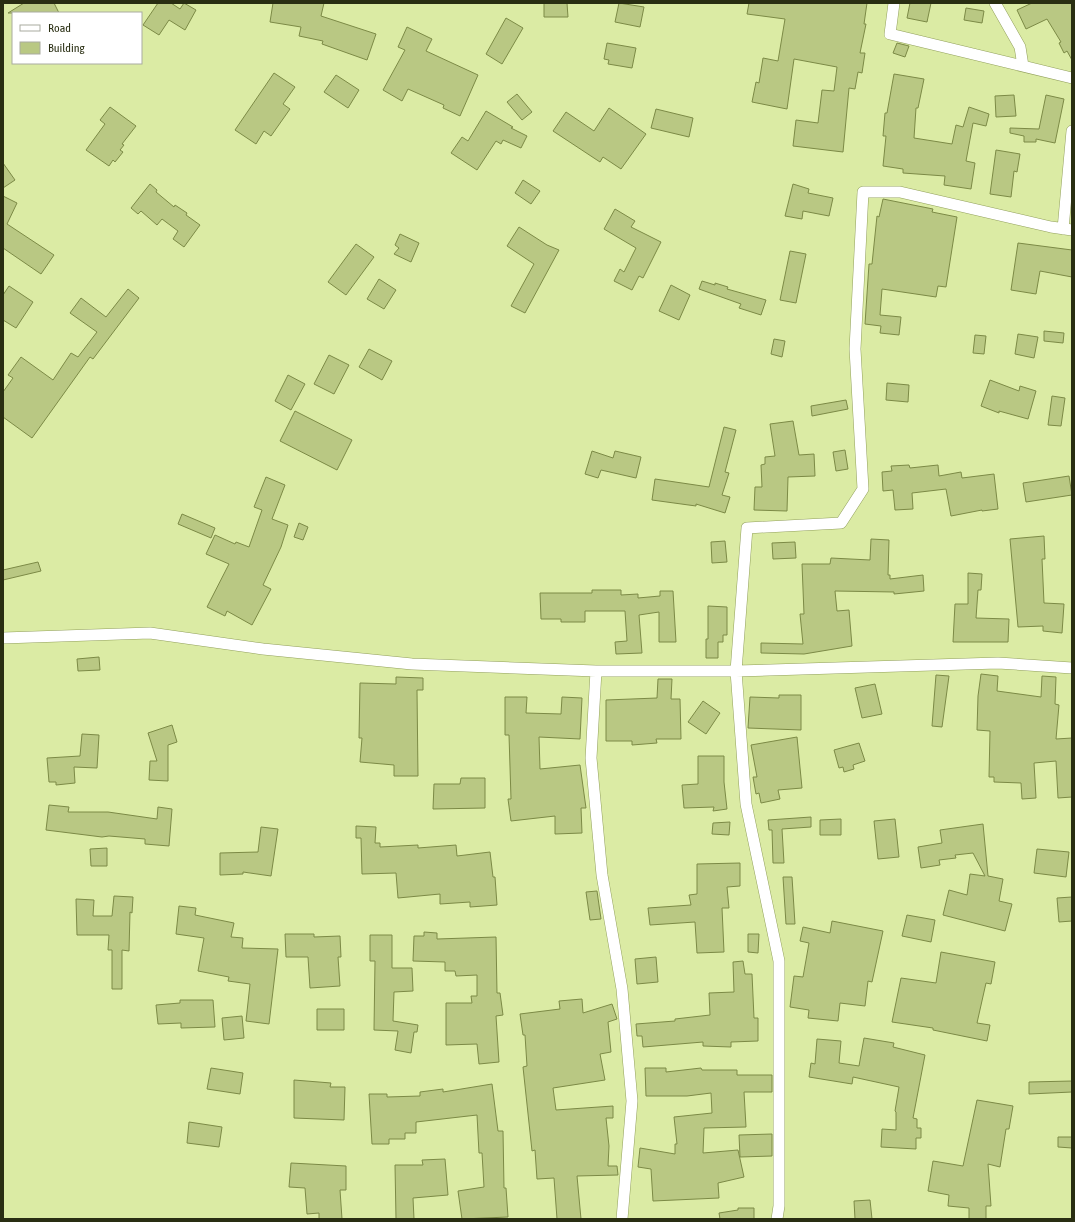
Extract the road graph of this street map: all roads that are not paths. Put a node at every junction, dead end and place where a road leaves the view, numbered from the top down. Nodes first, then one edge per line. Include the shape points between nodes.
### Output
1 (894, 3) edge
2 (995, 3) edge
3 (1023, 66) junction
4 (1072, 78) edge
5 (1072, 131) edge
6 (1068, 229) edge
7 (3, 638) edge
8 (1072, 668) edge
9 (596, 671) junction
10 (736, 671) junction
11 (622, 1219) edge
12 (777, 1219) edge

1 - 3 street via 890,34
2 - 3 street via 1020,47
3 - 4 street
5 - 6 street
6 - 10 street via 900,192 863,192 855,349 863,488 841,523 747,528
7 - 9 street via 150,633 263,649 412,664
8 - 10 street via 998,663
9 - 10 street
9 - 11 street via 591,758 602,875 622,989 632,1101
10 - 12 street via 746,804 779,961

